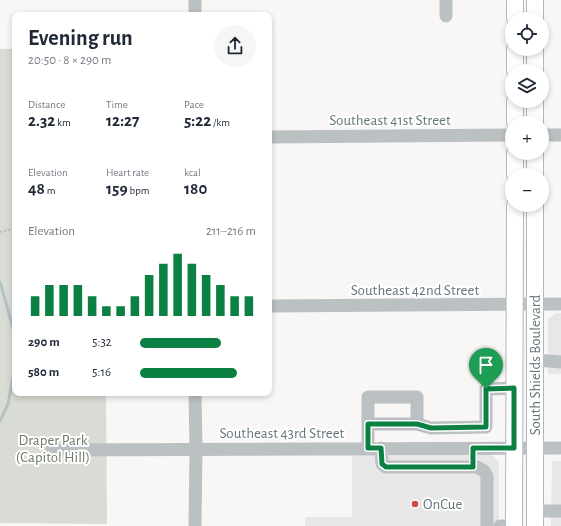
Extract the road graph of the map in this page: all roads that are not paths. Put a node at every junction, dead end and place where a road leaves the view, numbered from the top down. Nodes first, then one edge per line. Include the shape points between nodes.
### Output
1 (195, 0) edge
2 (446, 0) edge
3 (515, 0) edge
4 (535, 0) edge
5 (195, 12) edge
6 (515, 12) edge
7 (535, 12) edge
8 (446, 16) dead end
9 (549, 135) edge
10 (561, 135) edge
11 (505, 136) edge
12 (272, 137) edge
13 (515, 212) edge
14 (535, 212) edge
15 (535, 304) junction
16 (561, 304) edge
17 (514, 305) junction
18 (272, 306) edge
19 (535, 360) junction
20 (561, 362) edge
21 (514, 388) junction
22 (195, 396) edge
23 (368, 424) junction
24 (417, 424) junction
25 (375, 448) junction
26 (473, 448) junction
27 (514, 448) junction
28 (535, 448) junction
29 (561, 448) edge
30 (196, 449) junction
31 (52, 450) dead end
32 (473, 467) junction
33 (561, 511) edge
34 (535, 518) edge
35 (195, 526) edge
36 (487, 526) edge
37 (500, 526) edge
38 (514, 526) edge

1 - 5 street
2 - 8 street
3 - 6 main road
4 - 7 main road
9 - 10 street
11 - 12 street, Southeast 41st Street
13 - 17 main road, South Shields Boulevard
14 - 15 main road, South Shields Boulevard
15 - 16 street, Southeast 42nd Street
15 - 17 street, Southeast 42nd Street
15 - 19 main road, South Shields Boulevard
17 - 18 street, Southeast 42nd Street
17 - 21 main road, South Shields Boulevard
19 - 20 street
19 - 28 main road, South Shields Boulevard
21 - 24 street via 486,389 486,427 431,428
21 - 27 main road, South Shields Boulevard
22 - 30 street
23 - 24 street
23 - 24 street via 368,397 417,397
23 - 25 street
25 - 26 street, Southeast 43rd Street
25 - 30 street, Southeast 43rd Street
25 - 32 street via 386,467
26 - 27 street, Southeast 43rd Street
26 - 32 street
27 - 28 street, Southeast 43rd Street
27 - 38 main road, South Shields Boulevard
28 - 29 street, Southeast 43rd Street
28 - 34 main road, South Shields Boulevard
30 - 31 street, Southeast 43rd Street
30 - 35 street
32 - 36 street via 484,471 487,476
33 - 34 street
37 - 38 street

